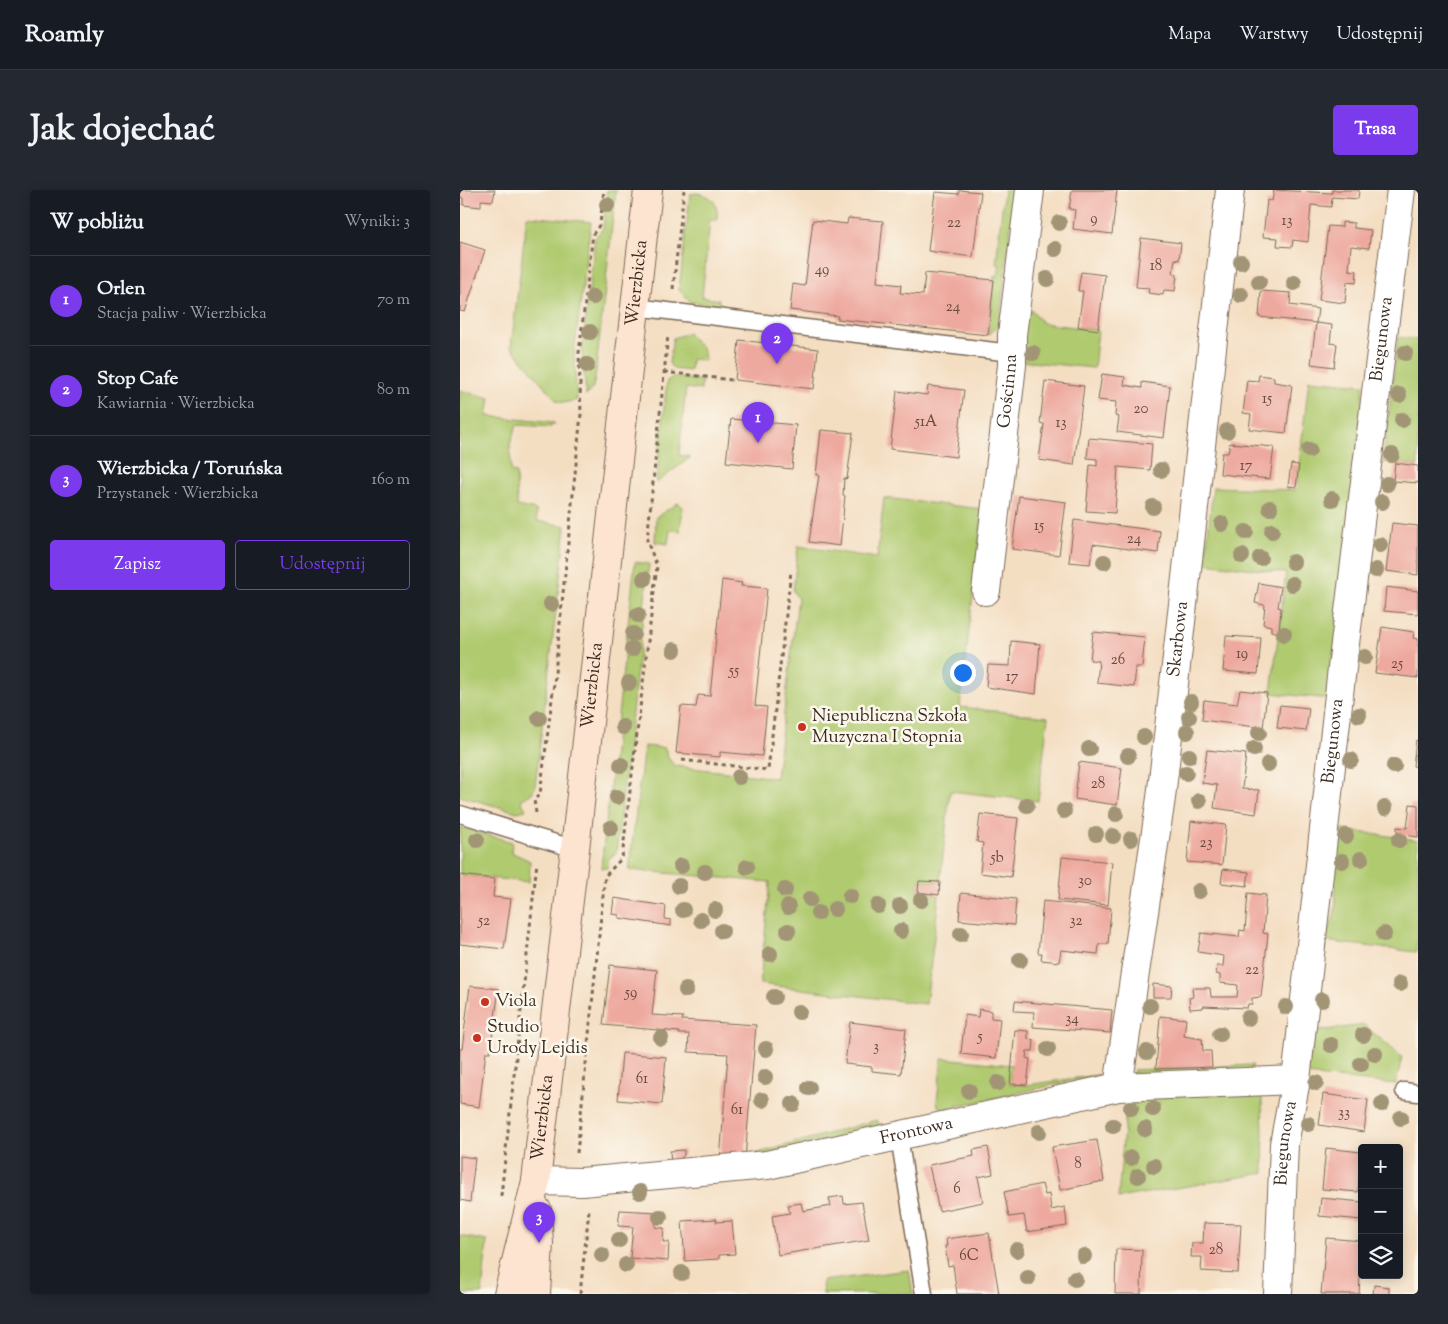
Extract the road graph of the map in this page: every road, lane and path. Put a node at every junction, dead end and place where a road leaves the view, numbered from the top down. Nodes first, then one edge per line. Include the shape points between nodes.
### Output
1 (604, 190) edge
2 (648, 190) edge
3 (684, 190) edge
4 (1030, 190) edge
5 (1230, 190) edge
6 (1401, 190) edge
7 (635, 307) junction
8 (671, 312) junction
9 (1011, 353) junction
10 (664, 372) junction
11 (732, 380) dead end
12 (791, 571) dead end
13 (986, 591) dead end
14 (682, 760) dead end
15 (460, 814) edge
16 (539, 838) junction
17 (575, 849) junction
18 (1296, 1080) junction
19 (1118, 1087) junction
20 (899, 1136) junction
21 (536, 1181) junction
22 (582, 1182) junction
23 (500, 1203) dead end
24 (508, 1294) edge
25 (536, 1294) edge
26 (580, 1294) edge
27 (924, 1294) edge
28 (1278, 1294) edge

1 - 16 path via 600,224 593,234 579,353 581,414 554,684 540,794 534,800
2 - 7 street, Wierzbicka
3 - 8 path
4 - 9 street, Gościnna
5 - 19 street, Skarbowa via 1161,798
6 - 18 street, Biegunowa via 1342,668
7 - 8 lane
7 - 17 street, Wierzbicka
8 - 9 lane
8 - 10 path
9 - 13 street, Gościnna
10 - 11 path
10 - 22 path via 647,542 657,566 622,858 605,876 577,1152
12 - 14 path via 768,770
15 - 16 lane
16 - 17 lane
16 - 23 path
17 - 21 street, Wierzbicka
18 - 19 street, Frontowa
18 - 28 street, Biegunowa via 1284,1144
19 - 20 street, Frontowa
20 - 22 street, Frontowa via 767,1165
20 - 27 lane
21 - 22 street, Frontowa
21 - 24 street, Wierzbicka
21 - 25 street, Wierzbicka via 539,1243
22 - 26 path via 590,1210

